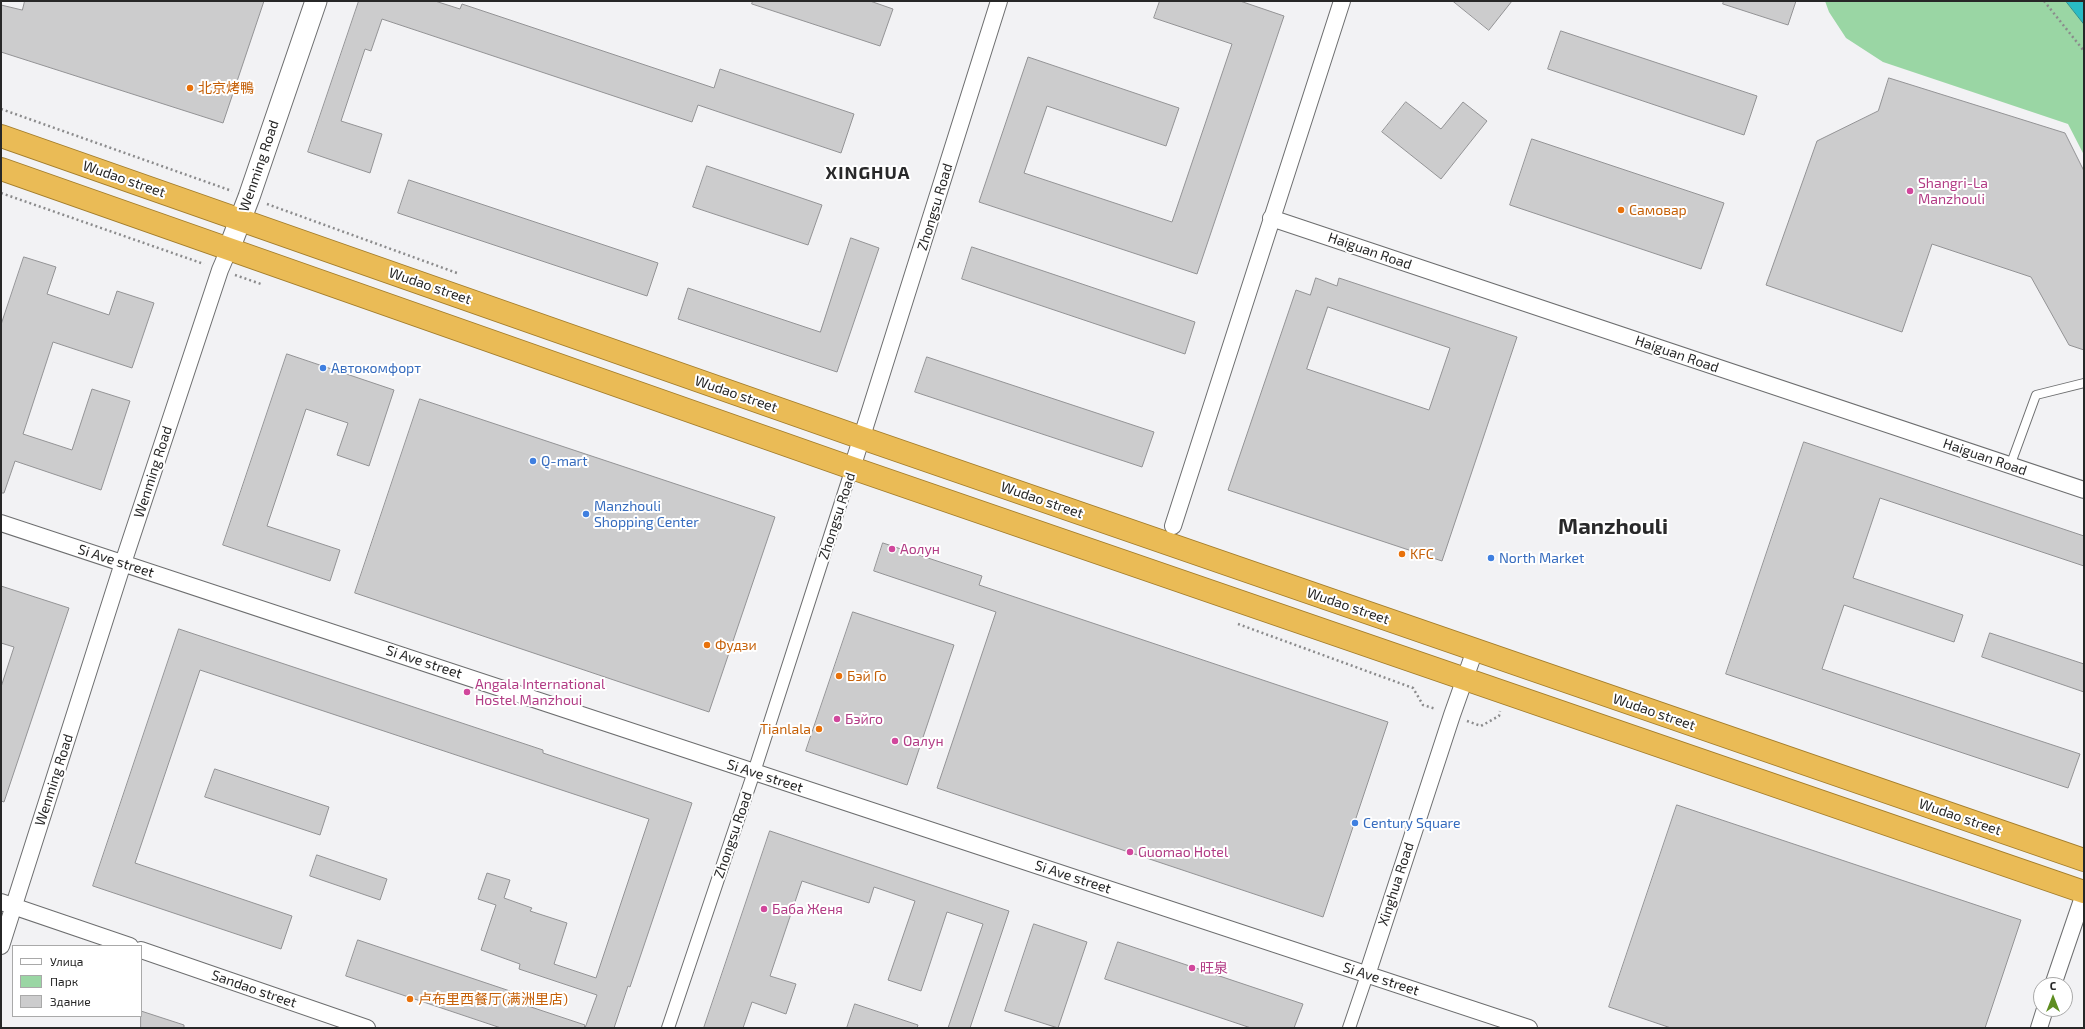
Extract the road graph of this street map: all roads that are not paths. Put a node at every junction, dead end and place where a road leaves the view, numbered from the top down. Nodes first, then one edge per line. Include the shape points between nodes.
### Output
1 (316, 1) edge
2 (1000, 1) edge
3 (1342, 1) edge
4 (1, 136) edge
5 (1, 169) edge
6 (1271, 218) junction
7 (240, 220) junction
8 (229, 249) junction
9 (2084, 383) edge
10 (862, 438) junction
11 (2010, 466) junction
12 (852, 468) junction
13 (2084, 490) edge
14 (1, 523) edge
15 (1173, 526) dead end
16 (123, 563) junction
17 (1475, 650) junction
18 (1464, 680) junction
19 (754, 772) junction
20 (2084, 860) edge
21 (2084, 893) edge
22 (8, 904) edge
23 (127, 945) edge
24 (1, 946) edge
25 (142, 950) edge
26 (1366, 974) junction
27 (2056, 977) edge
28 (2042, 1017) edge
29 (367, 1028) edge
30 (668, 1028) edge
31 (1349, 1028) edge
32 (1530, 1028) edge
33 (2039, 1028) edge

1 - 7 street, Wenming Road
2 - 10 street, Zhongsu Road
3 - 6 street
4 - 7 highway, Wudao street
5 - 8 highway
6 - 11 street, Haiguan Road
6 - 15 street
7 - 8 street, Wenming Road
7 - 10 highway, Wudao street
8 - 12 highway
8 - 16 street, Wenming Road
9 - 11 lane via 2036,395
10 - 12 street, Zhongsu Road
10 - 17 highway, Wudao street
11 - 13 street, Haiguan Road
12 - 18 highway
12 - 19 street, Zhongsu Road
14 - 16 street, Si Ave street
16 - 19 street, Si Ave street
16 - 22 street, Wenming Road
17 - 18 street, Xinghua Road
17 - 20 highway, Wudao street
18 - 21 highway
18 - 26 street, Xinghua Road
19 - 26 street, Si Ave street
19 - 30 street, Zhongsu Road
21 - 27 street
22 - 23 street
22 - 24 street, Wenming Road
25 - 29 street, Sandao street
26 - 31 street, Xinghua Road
26 - 32 street, Si Ave street
28 - 33 street

